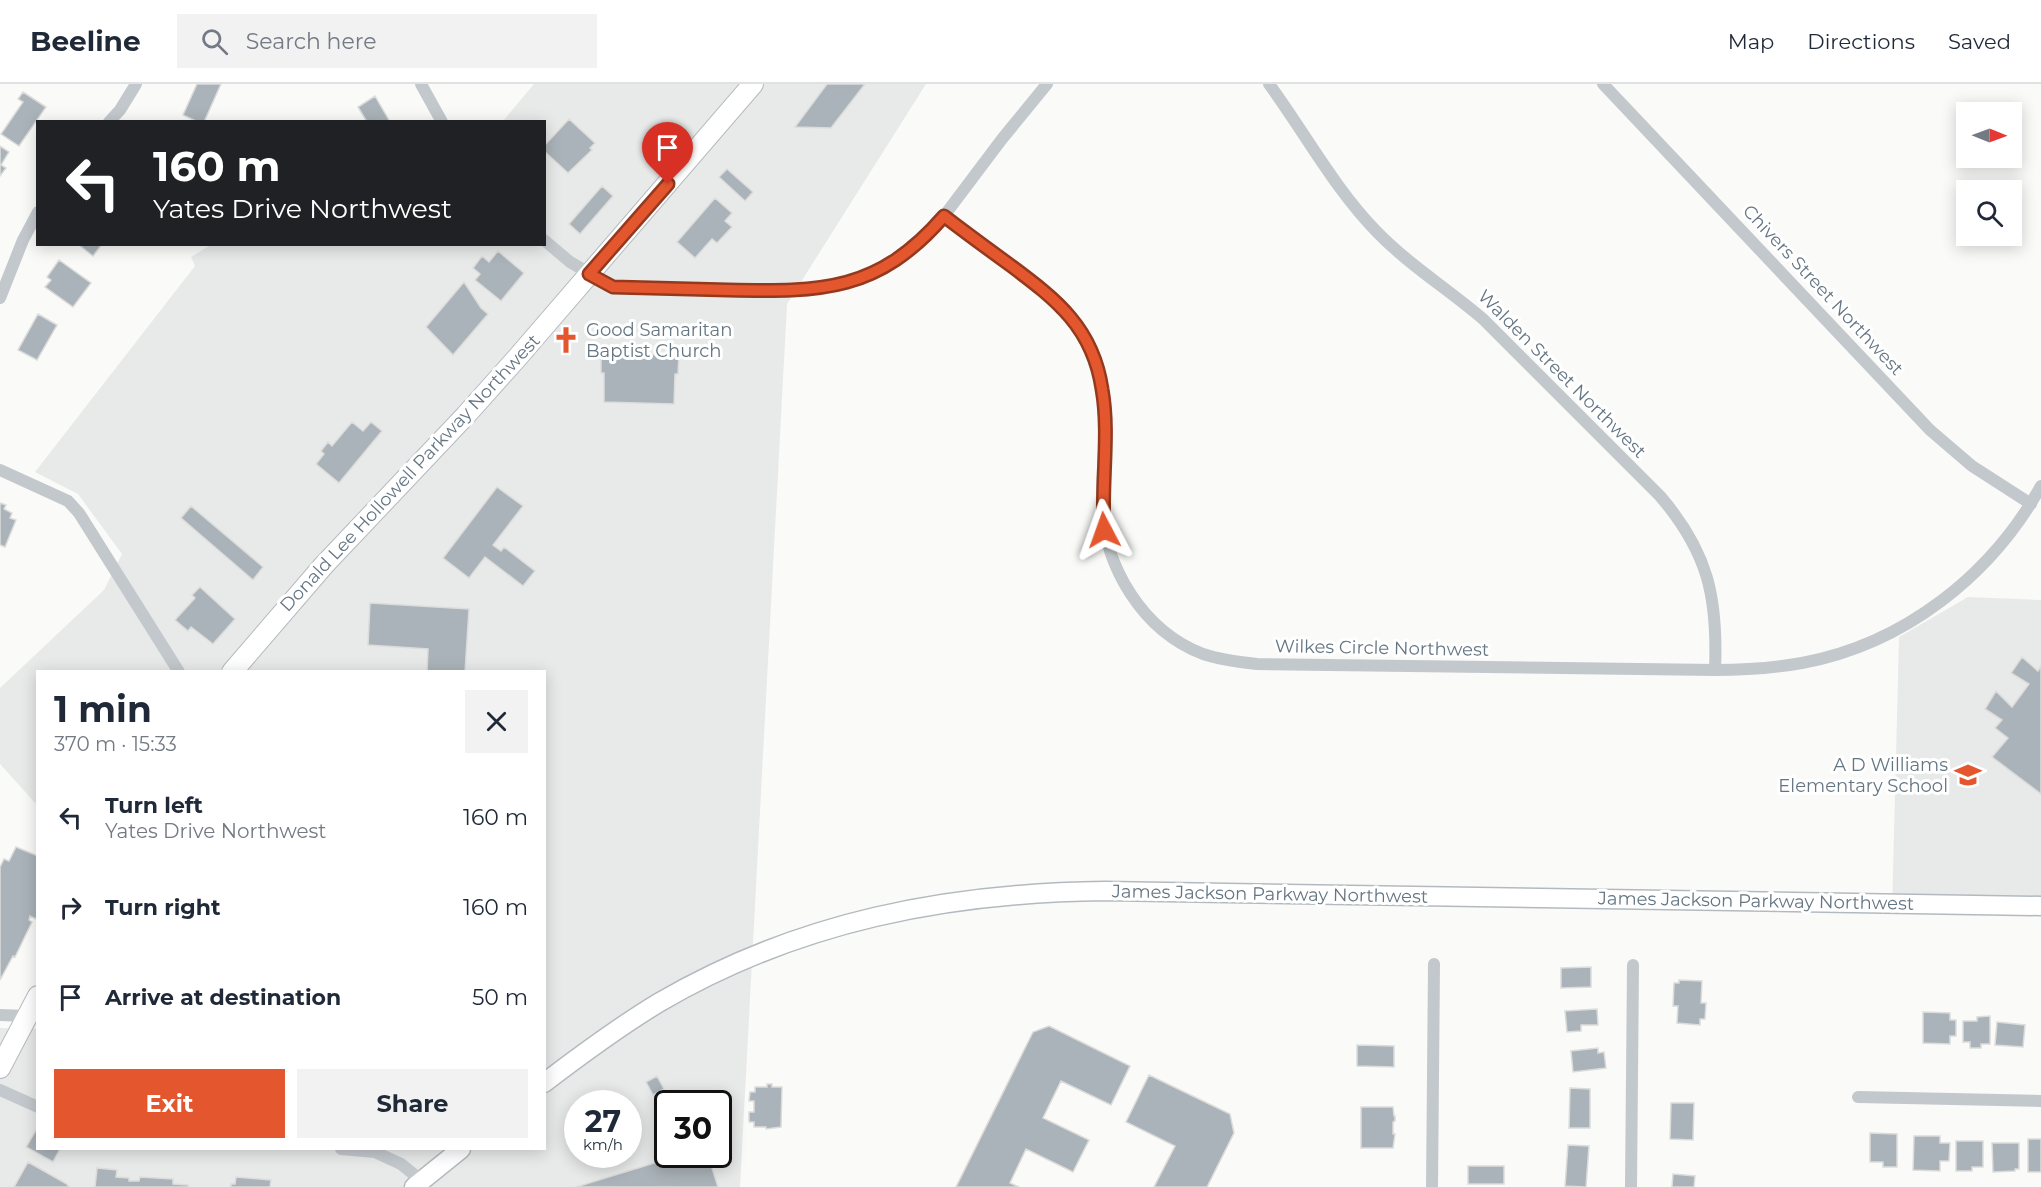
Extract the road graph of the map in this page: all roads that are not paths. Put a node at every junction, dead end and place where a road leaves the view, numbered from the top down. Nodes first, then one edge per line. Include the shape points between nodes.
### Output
1 (136, 84) edge
2 (422, 84) edge
3 (753, 84) edge
4 (1047, 84) edge
5 (1269, 84) edge
6 (1603, 84) edge
7 (111, 120) edge
8 (441, 120) edge
9 (36, 216) edge
10 (944, 216) junction
11 (546, 242) edge
12 (589, 274) junction
13 (0, 298) edge
14 (0, 470) edge
15 (2041, 486) edge
16 (2031, 504) junction
17 (177, 670) edge
18 (234, 670) edge
19 (1715, 670) junction
20 (2041, 906) edge
21 (1434, 964) dead end
22 (1633, 965) dead end
23 (36, 1000) edge
24 (0, 1015) edge
25 (27, 1016) junction
26 (0, 1068) edge
27 (546, 1082) edge
28 (0, 1090) edge
29 (1858, 1097) dead end
30 (2041, 1101) edge
31 (36, 1106) edge
32 (353, 1150) edge
33 (460, 1150) edge
34 (418, 1184) edge
35 (1432, 1187) edge
36 (1630, 1187) edge

1 - 7 street
2 - 8 street
3 - 12 main road, Donald Lee Hollowell Parkway Northwest
4 - 10 street
5 - 19 street, Walden Street Northwest via 1338,186 1376,231 1422,273 1483,319 1678,516 1696,547 1712,591
6 - 16 street, Chivers Street Northwest via 1930,430 1972,466
9 - 13 street
10 - 12 street via 927,236 884,268 860,279 811,290 613,287
10 - 19 street, Wilkes Circle Northwest via 1048,293 1083,334 1102,389 1102,504 1111,555 1137,604 1177,640 1220,659 1257,664
11 - 12 street
12 - 18 main road, Donald Lee Hollowell Parkway Northwest via 481,399 324,565
14 - 17 street via 68,501 79,513
15 - 16 street, Wilkes Circle Northwest
16 - 19 street, Wilkes Circle Northwest via 1994,554 1970,577 1947,597 1889,633 1804,663
20 - 27 main road, James Jackson Parkway Northwest via 1105,891 986,897 875,916 766,950 661,1002
21 - 35 street
22 - 36 street
23 - 25 main road
24 - 25 street
25 - 26 main road
28 - 31 street
29 - 30 street
32 - 34 street via 375,1152 401,1164
33 - 34 main road

